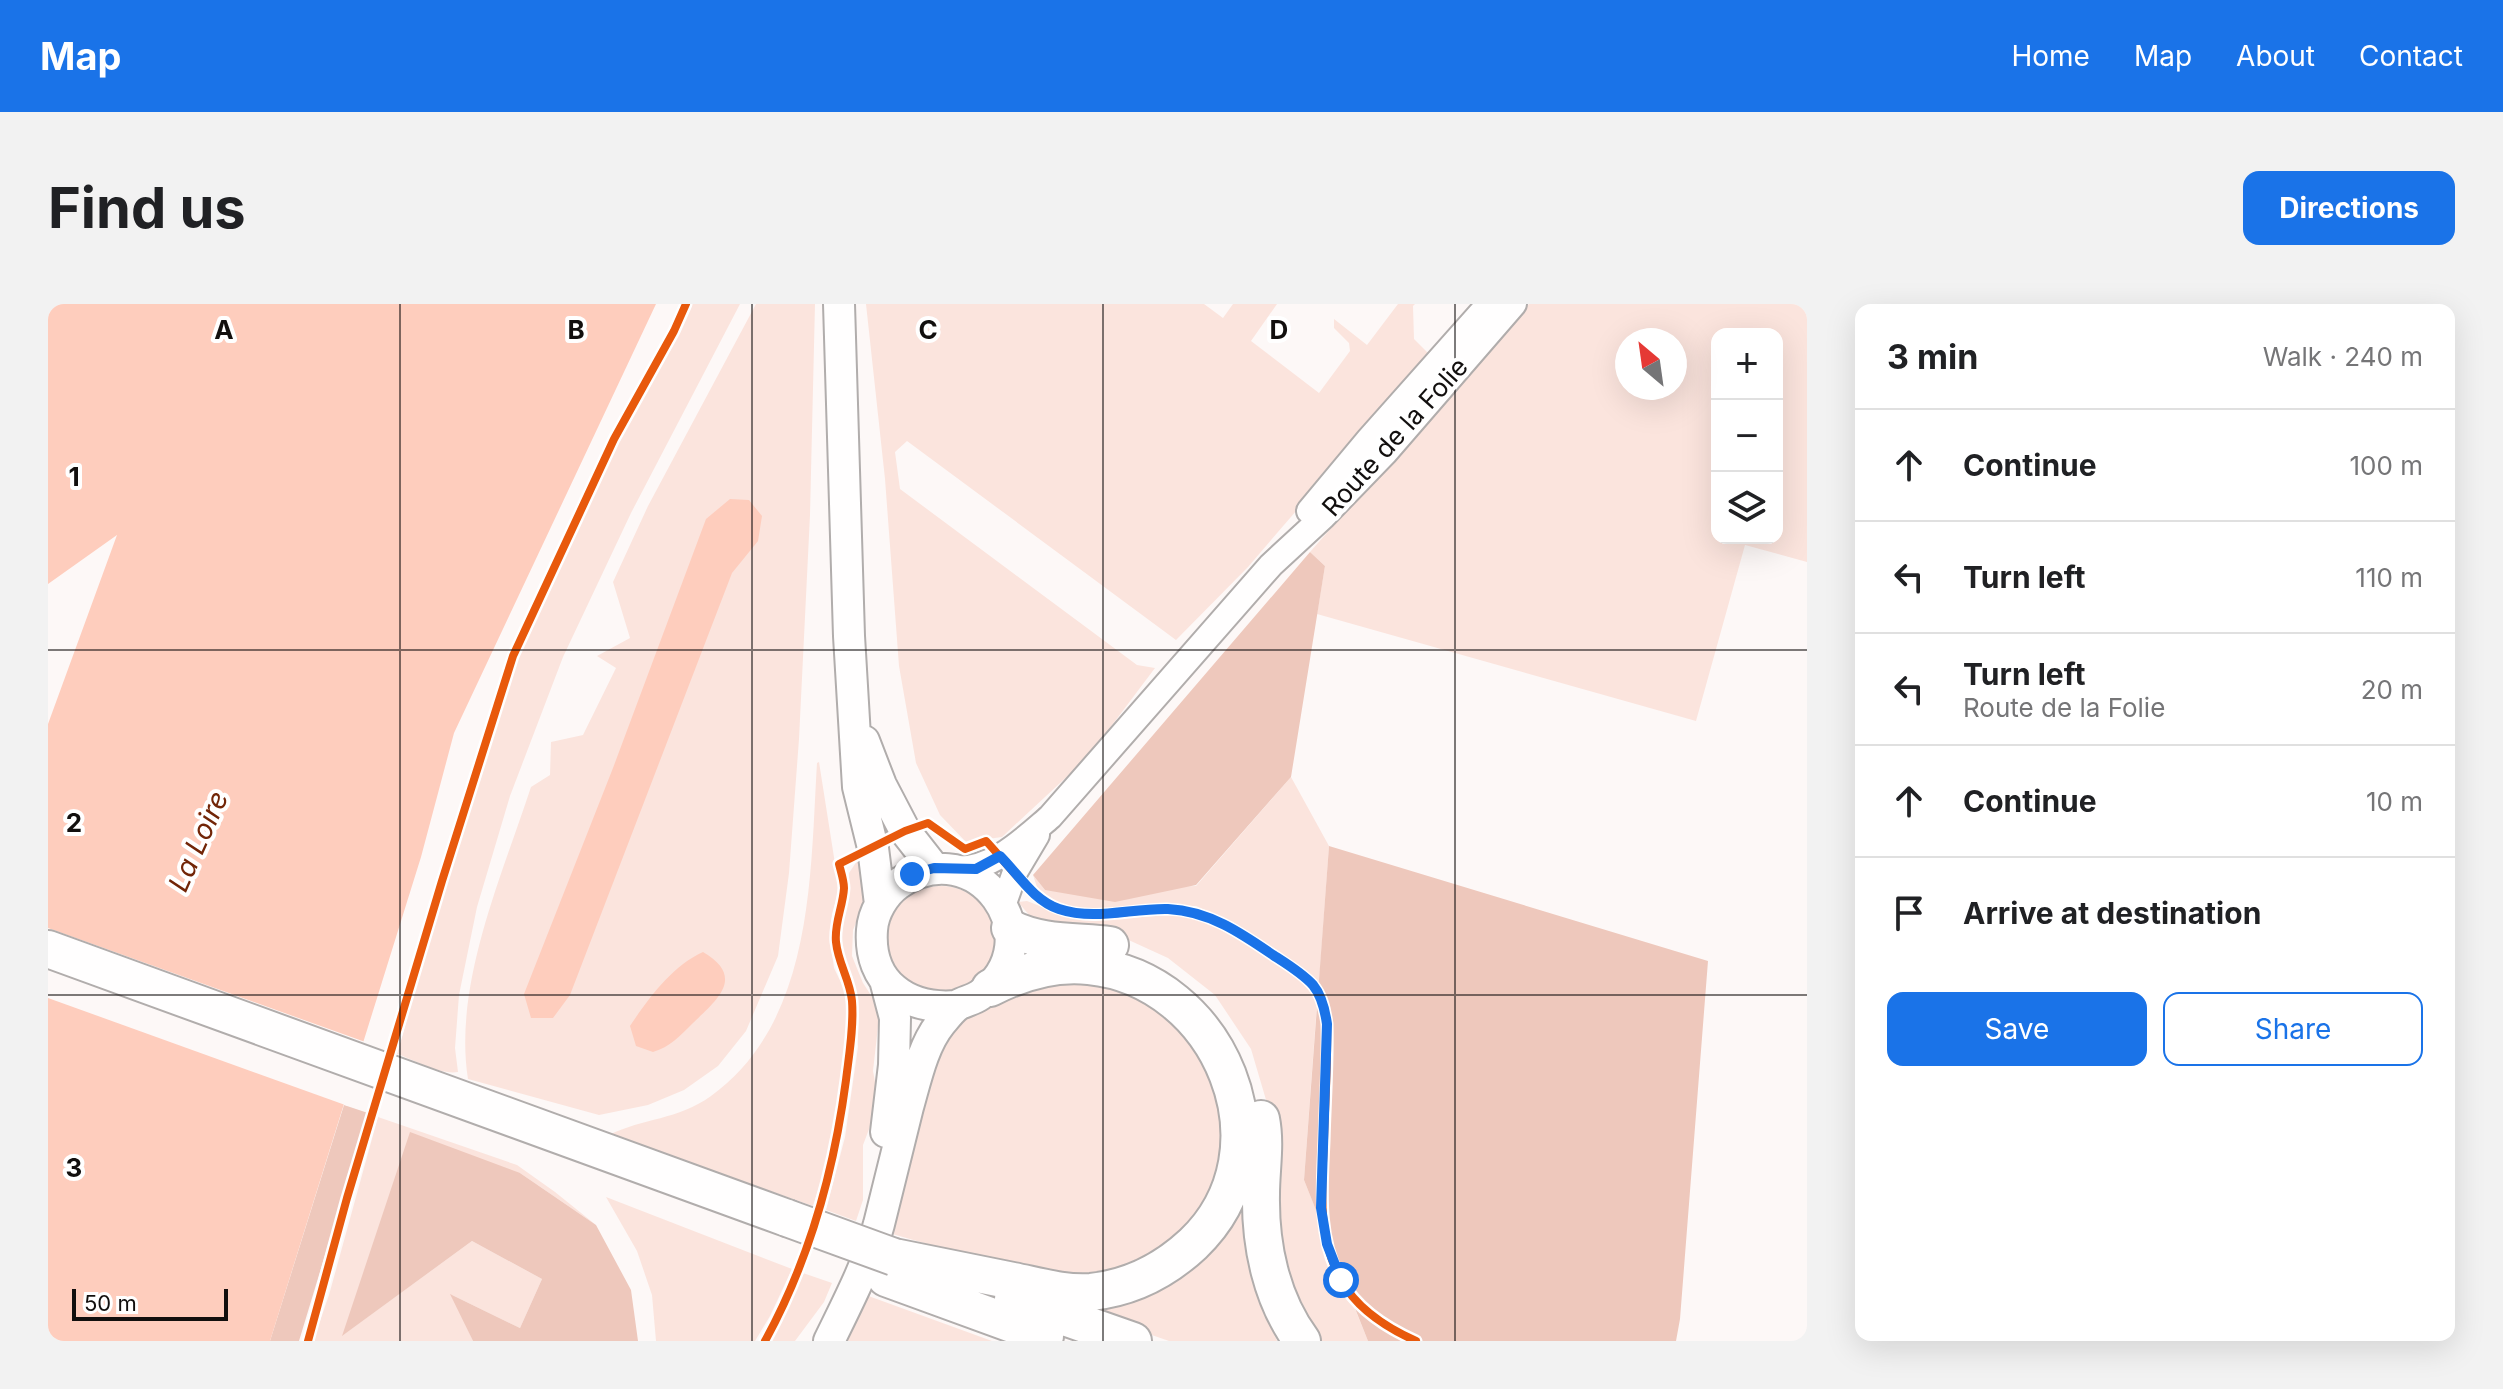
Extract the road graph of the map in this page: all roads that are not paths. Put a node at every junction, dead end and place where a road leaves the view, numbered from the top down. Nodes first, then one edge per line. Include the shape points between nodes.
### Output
1 (839, 304) edge
2 (1489, 304) edge
3 (1514, 304) edge
4 (1271, 565) junction
5 (855, 716) junction
6 (1050, 817) junction
7 (944, 869) junction
8 (880, 904) junction
9 (1007, 917) junction
10 (48, 949) edge
11 (48, 974) edge
12 (885, 980) junction
13 (990, 988) junction
14 (956, 1006) junction
15 (423, 1097) junction
16 (890, 1268) junction
17 (950, 1302) junction
18 (814, 1341) edge
19 (829, 1341) edge
20 (1017, 1341) edge
21 (1058, 1341) edge
22 (1133, 1341) edge
23 (1302, 1341) edge

1 - 5 main road
2 - 4 street, Route de la Folie via 1341,472
3 - 4 street, Route de la Folie via 1385,453
4 - 6 street, Route de la Folie
5 - 7 main road via 905,831
5 - 8 main road via 858,787
6 - 7 street, Route de la Folie via 983,866
6 - 9 street, Route de la Folie via 1015,872
7 - 8 main road via 912,874
7 - 9 main road via 974,876 990,888
8 - 12 main road via 871,943
9 - 13 main road via 1010,950
9 - 23 highway via 1024,935 1116,946 1163,964 1200,991 1227,1024 1244,1050 1264,1133 1262,1237 1269,1272
10 - 15 highway
11 - 15 highway
12 - 14 main road via 917,1004
12 - 18 main road via 895,1018 885,1139 867,1218
13 - 14 main road
13 - 16 highway via 1020,973 1090,966 1139,980 1176,1003 1200,1026 1230,1079 1240,1144 1235,1176 1225,1203 1180,1257 1121,1286 1089,1292 1054,1290
14 - 19 main road via 926,1049 878,1228
15 - 16 highway, bridge
16 - 17 highway
16 - 22 highway
17 - 20 highway
17 - 21 highway

